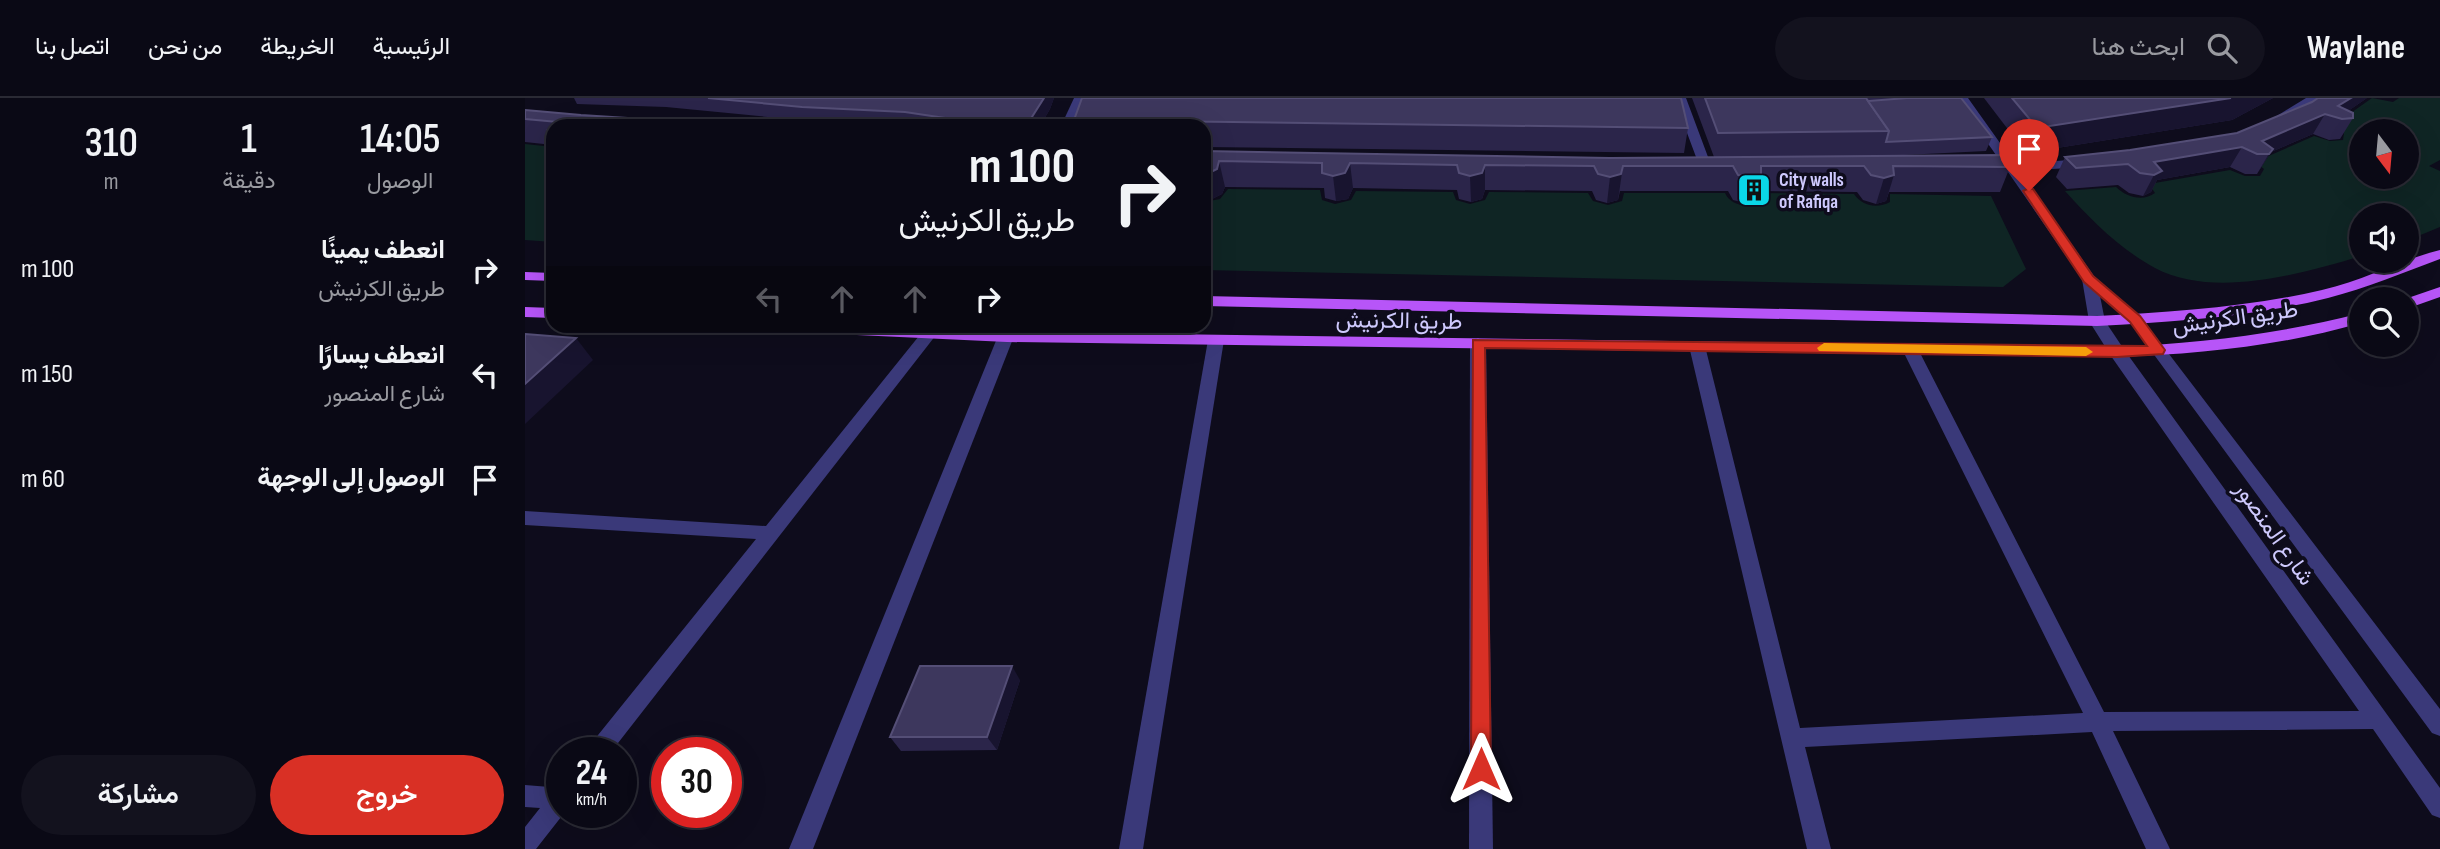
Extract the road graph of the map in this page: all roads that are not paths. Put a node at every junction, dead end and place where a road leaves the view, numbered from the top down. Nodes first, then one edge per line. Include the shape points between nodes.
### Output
1 (1080, 98) edge
2 (1680, 98) edge
3 (1962, 98) edge
4 (2314, 98) edge
5 (1070, 119) edge
6 (2263, 124) edge
7 (2096, 162) edge
8 (2014, 169) junction
9 (1973, 170) edge
10 (1708, 173) edge
11 (2440, 254) edge
12 (525, 276) edge
13 (546, 277) edge
14 (2089, 279) junction
15 (2440, 292) edge
16 (2419, 299) edge
17 (1211, 301) edge
18 (525, 312) edge
19 (546, 313) edge
20 (2135, 319) junction
21 (2097, 321) junction
22 (2349, 322) edge
23 (929, 333) edge
24 (1007, 333) edge
25 (1054, 333) edge
26 (1216, 340) junction
27 (1478, 343) junction
28 (1697, 346) junction
29 (1910, 349) junction
30 (2158, 350) junction
31 (2117, 352) junction
32 (525, 518) edge
33 (771, 533) junction
34 (2378, 720) junction
35 (2098, 722) junction
36 (2440, 726) edge
37 (610, 737) edge
38 (1792, 738) junction
39 (525, 796) edge
40 (546, 797) edge
41 (2440, 807) edge
42 (546, 818) edge
43 (525, 845) edge
44 (801, 849) edge
45 (1131, 849) edge
46 (1481, 849) edge
47 (1819, 849) edge
48 (2158, 849) edge

1 - 5 street
2 - 10 street
3 - 8 street, شارع المنصور
4 - 6 street
7 - 8 street
8 - 9 street
8 - 14 street, شارع المنصور
11 - 20 main road, طريق الكرنيش via 2308,298
12 - 13 main road
14 - 20 street, شارع المنصور
14 - 21 street, شارع المنصور
15 - 16 main road
17 - 21 main road, طريق الكرنيش
18 - 19 main road
20 - 21 main road, طريق الكرنيش
20 - 30 street, شارع المنصور
21 - 31 street, شارع المنصور
22 - 30 main road, طريق الكرنيش via 2252,340
23 - 33 street
24 - 44 street
25 - 26 main road, طريق الكرنيش
26 - 27 main road, طريق الكرنيش
26 - 45 street
27 - 28 main road, طريق الكرنيش
27 - 46 street
28 - 29 main road, طريق الكرنيش
28 - 38 street
29 - 31 main road, طريق الكرنيش
29 - 35 street
30 - 31 main road, طريق الكرنيش
30 - 36 street, شارع المنصور
31 - 34 street, شارع المنصور
32 - 33 street
33 - 37 street
34 - 35 street
34 - 41 street, شارع المنصور
35 - 38 street
35 - 48 street
38 - 47 street
39 - 40 street
42 - 43 street

